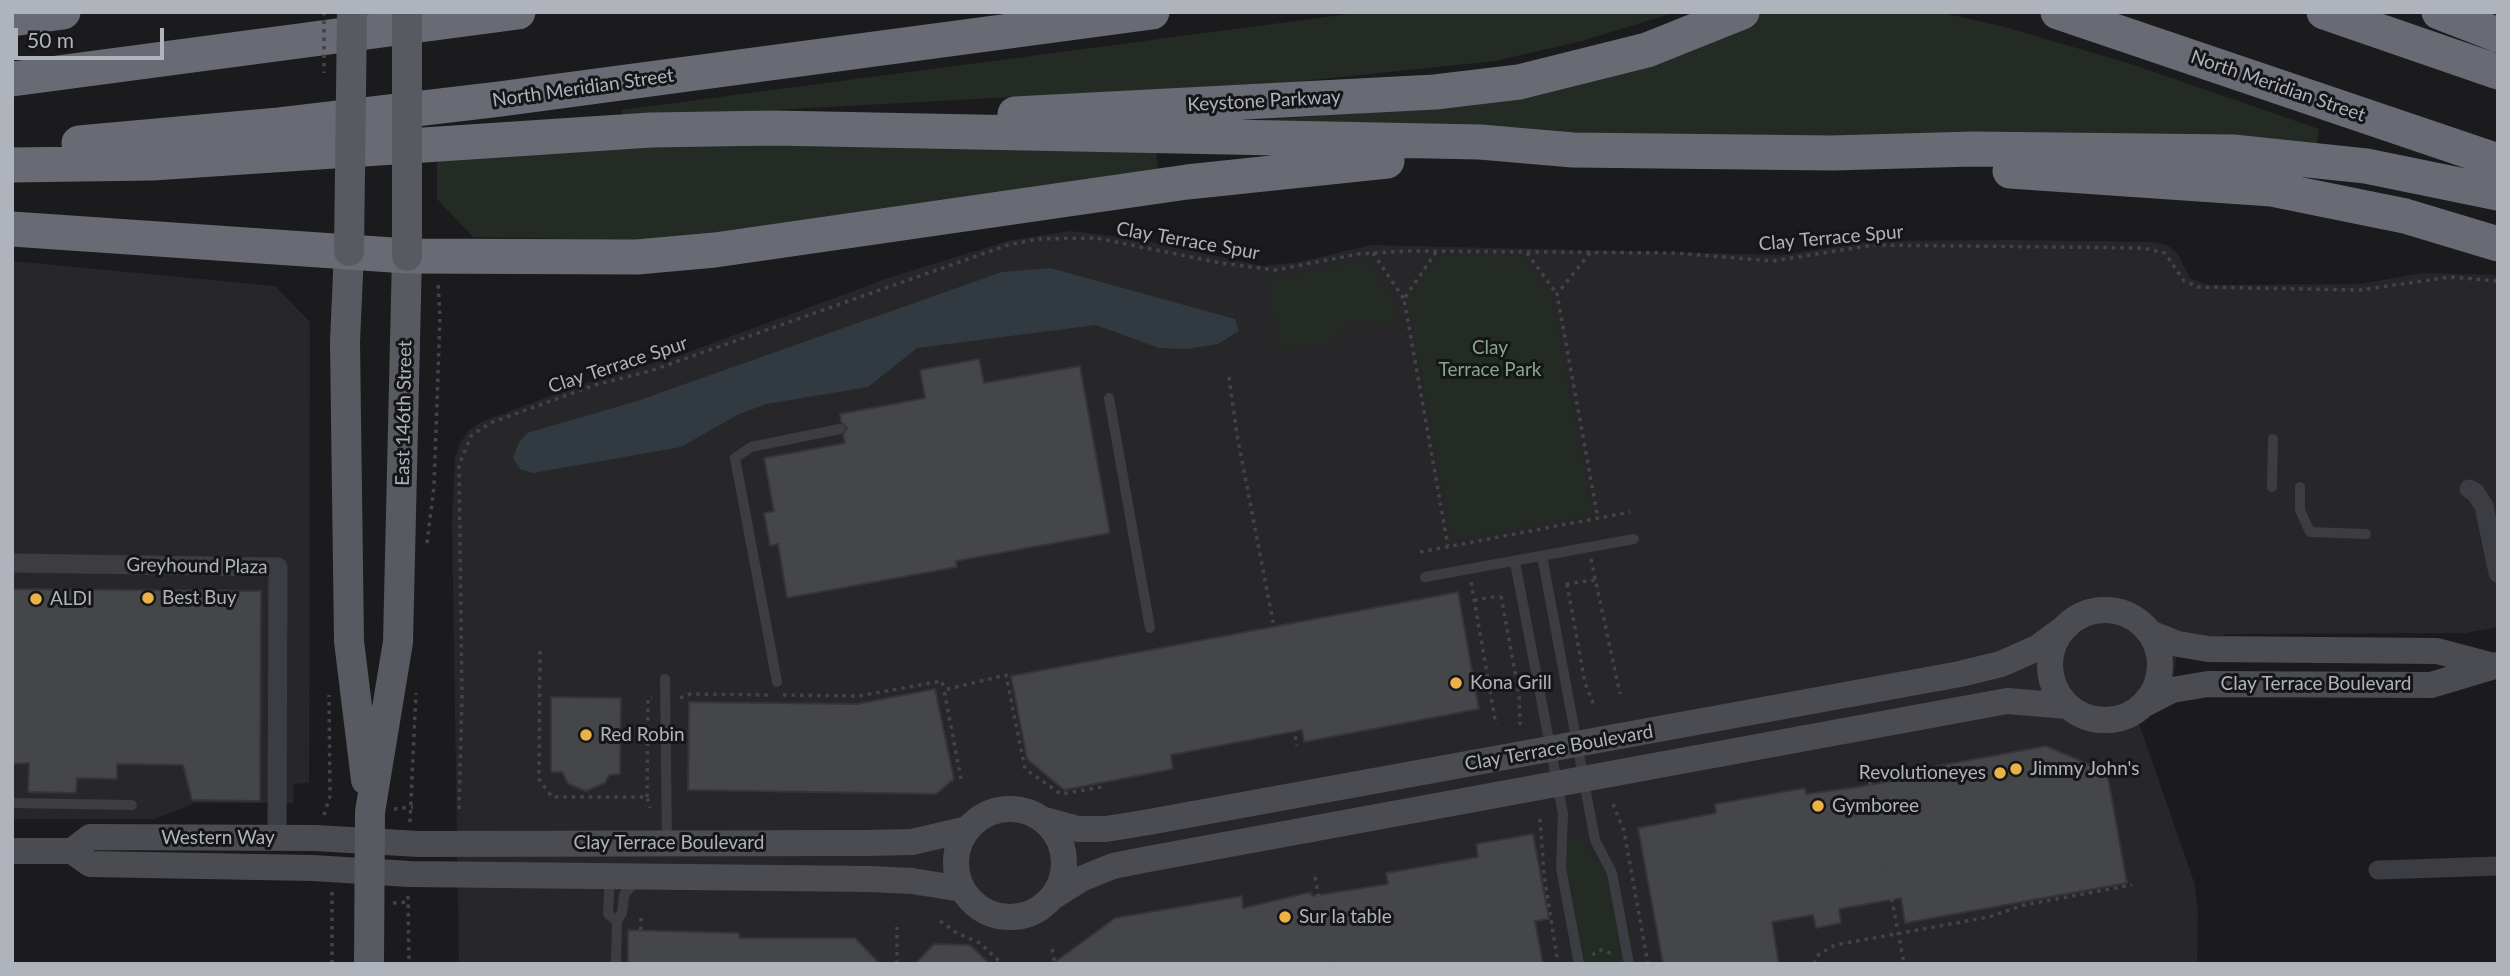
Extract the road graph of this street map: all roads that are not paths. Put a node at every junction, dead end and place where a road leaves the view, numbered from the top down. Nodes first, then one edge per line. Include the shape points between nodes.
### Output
1 (63, 12) edge
2 (352, 12) edge
3 (382, 12) edge
4 (407, 12) edge
5 (518, 12) edge
6 (1152, 12) edge
7 (2057, 12) edge
8 (2324, 12) edge
9 (2439, 12) edge
10 (1737, 15) edge
11 (12, 19) edge
12 (2498, 35) edge
13 (160, 61) junction
14 (2498, 72) edge
15 (12, 79) edge
16 (774, 128) junction
17 (12, 148) edge
18 (1573, 149) junction
19 (1832, 153) junction
20 (2498, 161) edge
21 (12, 165) edge
22 (2498, 193) edge
23 (12, 229) edge
24 (2498, 244) edge
25 (349, 251) junction
26 (407, 256) junction
27 (1109, 398) dead end
28 (840, 429) dead end
29 (2273, 439) dead end
30 (2272, 486) dead end
31 (2300, 487) dead end
32 (2469, 489) dead end
33 (2366, 534) dead end
34 (1634, 539) dead end
35 (1542, 556) junction
36 (1515, 562) junction
37 (12, 563) edge
38 (2498, 573) edge
39 (1425, 577) dead end
40 (2067, 626) junction
41 (1150, 628) dead end
42 (2150, 634) junction
43 (2494, 665) edge
44 (665, 679) dead end
45 (777, 682) dead end
46 (2143, 705) junction
47 (2068, 706) junction
48 (1579, 744) junction
49 (1552, 749) junction
50 (1584, 779) junction
51 (1558, 784) junction
52 (12, 803) edge
53 (132, 805) dead end
54 (370, 812) junction
55 (1041, 819) junction
56 (968, 829) junction
57 (277, 838) junction
58 (370, 841) junction
59 (810, 842) junction
60 (667, 844) junction
61 (12, 851) edge
62 (72, 851) junction
63 (2498, 866) edge
64 (2378, 870) dead end
65 (368, 872) junction
66 (610, 877) junction
67 (640, 877) junction
68 (962, 889) junction
69 (1051, 898) junction
70 (617, 921) junction
71 (1584, 962) edge
72 (369, 964) edge
73 (616, 964) edge
74 (1629, 964) edge

1 - 11 highway
2 - 25 main road, East 146th Street, bridge
3 - 13 highway
4 - 26 main road, East 146th Street, bridge
5 - 13 highway
6 - 17 highway, North Meridian Street via 500,99 279,125
7 - 20 highway, North Meridian Street
8 - 14 highway
9 - 12 highway
10 - 16 highway, Keystone Parkway via 1610,61 1469,89
13 - 15 highway
16 - 18 highway via 1480,142
16 - 21 highway via 651,130 152,163
18 - 19 highway
18 - 26 highway via 1280,170 715,250 601,258
19 - 22 highway via 1973,149 2233,152 2365,166
19 - 24 highway via 1972,169 2272,189 2406,216
23 - 25 highway
25 - 26 highway
25 - 54 main road, East 146th Street via 345,342 349,641
26 - 54 main road, East 146th Street via 398,642
27 - 41 lane
28 - 45 lane via 751,447 735,458
29 - 30 lane
31 - 33 lane via 2300,510 2310,532
32 - 38 street via 2484,506
34 - 35 lane
35 - 36 lane
35 - 48 lane
36 - 39 lane
36 - 49 lane
37 - 57 street, Greyhound Plaza via 278,567
40 - 42 street via 2089,613 2117,611
40 - 47 street via 2051,659 2054,685
40 - 48 street, Clay Terrace Boulevard via 2037,648 2001,664
42 - 43 street, Clay Terrace Boulevard via 2208,649 2437,650
42 - 46 street via 2160,671
43 - 46 street, Clay Terrace Boulevard via 2431,685 2208,684 2172,690
44 - 60 lane
46 - 47 street via 2110,720 2084,716
47 - 50 street, Clay Terrace Boulevard via 2007,701
48 - 49 street, Clay Terrace Boulevard
48 - 50 lane
49 - 51 lane
49 - 55 street, Clay Terrace Boulevard via 1106,829 1078,829
50 - 51 street, Clay Terrace Boulevard
50 - 74 lane via 1595,841 1612,873
51 - 69 street, Clay Terrace Boulevard via 1113,866
51 - 71 lane via 1563,814 1561,868
52 - 53 lane
54 - 58 main road, East 146th Street
55 - 56 street via 1016,809 1002,810
55 - 69 street via 1062,849 1062,875
56 - 59 street, Clay Terrace Boulevard via 912,842
56 - 68 street via 956,865
57 - 58 street, Western Way
57 - 62 street, Western Way via 90,837
58 - 60 street, Clay Terrace Boulevard
58 - 65 main road, East 146th Street
59 - 60 street, Clay Terrace Boulevard
59 - 66 street via 722,859 628,859
61 - 62 street, Western Way
62 - 65 street, Western Way via 90,864
63 - 64 street
65 - 66 street, Clay Terrace Boulevard
65 - 72 main road, East 146th Street
66 - 67 street, Clay Terrace Boulevard
66 - 70 lane via 608,914
67 - 68 street, Clay Terrace Boulevard via 870,879
67 - 70 lane via 624,895
68 - 69 street via 979,907 1000,916 1034,912
70 - 73 lane

